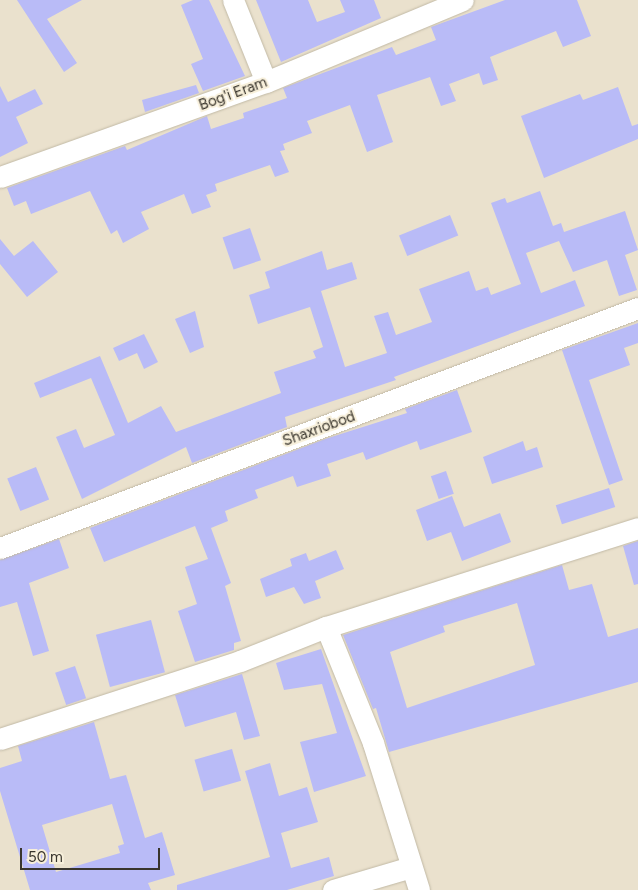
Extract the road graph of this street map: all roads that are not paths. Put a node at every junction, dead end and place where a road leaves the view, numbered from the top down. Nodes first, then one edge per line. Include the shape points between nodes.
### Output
1 (233, 0) edge
2 (463, 0) edge
3 (266, 82) junction
4 (0, 177) edge
5 (638, 308) edge
6 (638, 528) edge
7 (0, 548) edge
8 (326, 627) junction
9 (0, 739) edge
10 (412, 868) junction
11 (333, 890) edge
12 (419, 890) edge

1 - 3 street
2 - 3 street, Bog'i Eram
3 - 4 street, Bog'i Eram
5 - 7 street, Shaxriobod
6 - 8 street
8 - 9 street via 240,661
8 - 10 street via 373,743
10 - 11 street
10 - 12 street

